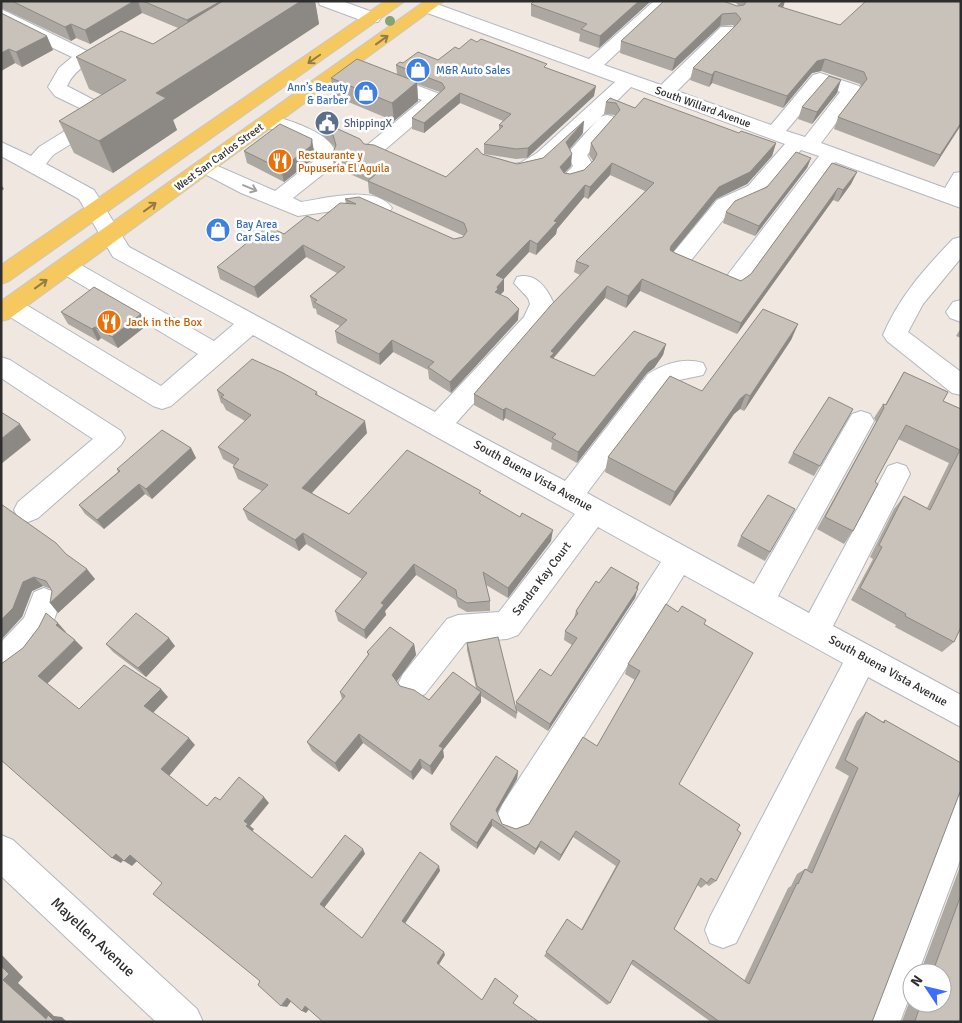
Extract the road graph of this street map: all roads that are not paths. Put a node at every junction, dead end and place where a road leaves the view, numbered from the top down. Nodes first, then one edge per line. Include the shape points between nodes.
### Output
1 (326, 1) edge
2 (398, 1) edge
3 (664, 1) edge
4 (435, 6) edge
5 (1, 14) edge
6 (372, 18) junction
7 (727, 31) edge
8 (125, 47) edge
9 (86, 57) junction
10 (348, 64) junction
11 (591, 66) junction
12 (634, 82) junction
13 (664, 93) junction
14 (269, 121) junction
15 (774, 133) junction
16 (802, 144) junction
17 (1, 148) edge
18 (373, 150) edge
19 (831, 154) junction
20 (498, 163) edge
21 (34, 166) junction
22 (206, 167) junction
23 (961, 178) edge
24 (571, 179) edge
25 (278, 199) junction
26 (955, 199) edge
27 (96, 210) junction
28 (397, 215) edge
29 (111, 235) junction
30 (961, 244) edge
31 (680, 258) edge
32 (66, 266) junction
33 (1, 276) edge
34 (737, 279) edge
35 (525, 283) dead end
36 (961, 308) edge
37 (6, 309) edge
38 (961, 314) edge
39 (251, 323) junction
40 (215, 353) junction
41 (1, 366) edge
42 (694, 368) dead end
43 (961, 386) edge
44 (861, 421) dead end
45 (439, 425) junction
46 (897, 474) dead end
47 (569, 496) junction
48 (28, 510) dead end
49 (595, 510) junction
50 (680, 557) junction
51 (44, 601) dead end
52 (760, 601) junction
53 (815, 631) junction
54 (862, 656) junction
55 (1, 662) edge
56 (414, 684) dead end
57 (961, 712) edge
58 (961, 812) edge
59 (514, 817) dead end
60 (1, 852) edge
61 (722, 930) dead end
62 (184, 1022) edge
63 (881, 1022) edge

1 - 6 street
2 - 6 main road, West San Carlos Street
3 - 11 street
10 -> 4 main road, West San Carlos Street
4 - 11 street, South Willard Avenue
5 - 9 street
6 -> 27 main road, West San Carlos Street
7 - 13 street
8 - 9 street
9 - 21 street via 67,71 57,86 62,92 106,114 46,151
10 - 14 main road, West San Carlos Street
10 - 18 street via 435,99
11 - 12 street, South Willard Avenue
12 - 13 street, South Willard Avenue
12 - 20 street via 535,164 515,170
12 - 24 street via 577,154 584,167
13 - 15 street, South Willard Avenue
14 - 22 main road, West San Carlos Street
14 - 25 street via 311,139 326,153 325,163
15 - 16 street, South Willard Avenue
15 - 16 street via 820,79 852,90
16 - 19 street, South Willard Avenue
16 - 31 street via 755,191 724,204
17 - 21 street, South Buena Vista Avenue
19 - 26 street, South Willard Avenue
19 - 34 street
21 - 27 street, South Buena Vista Avenue via 87,195
22 -> 25 street
29 -> 22 main road, West San Carlos Street
23 - 26 street
25 - 28 street via 298,209 363,200
27 - 29 street, South Buena Vista Avenue
27 - 33 main road, West San Carlos Street
29 - 32 main road, West San Carlos Street
29 - 39 street, South Buena Vista Avenue via 121,252
30 - 43 street via 902,316 895,335 910,350
37 -> 32 main road, West San Carlos Street
32 - 40 street via 90,291
35 - 45 street via 538,294 542,304 533,322
36 - 38 street via 958,312
37 - 40 street via 51,320 162,399
39 - 40 street
39 - 45 street, South Buena Vista Avenue
41 - 48 street via 112,438
42 - 47 street via 674,371 657,381
44 - 52 street
45 - 47 street, South Buena Vista Avenue
46 - 53 street
47 - 49 street, South Buena Vista Avenue
49 - 50 street, South Buena Vista Avenue
49 - 56 street, Sandra Kay Court via 507,626 458,629
50 - 52 street, South Buena Vista Avenue
50 - 59 street
51 - 55 street via 41,621
52 - 53 street, South Buena Vista Avenue
53 - 54 street, South Buena Vista Avenue
54 - 57 street, South Buena Vista Avenue
54 - 61 street
58 - 63 street
60 - 62 street, Mayellen Avenue

